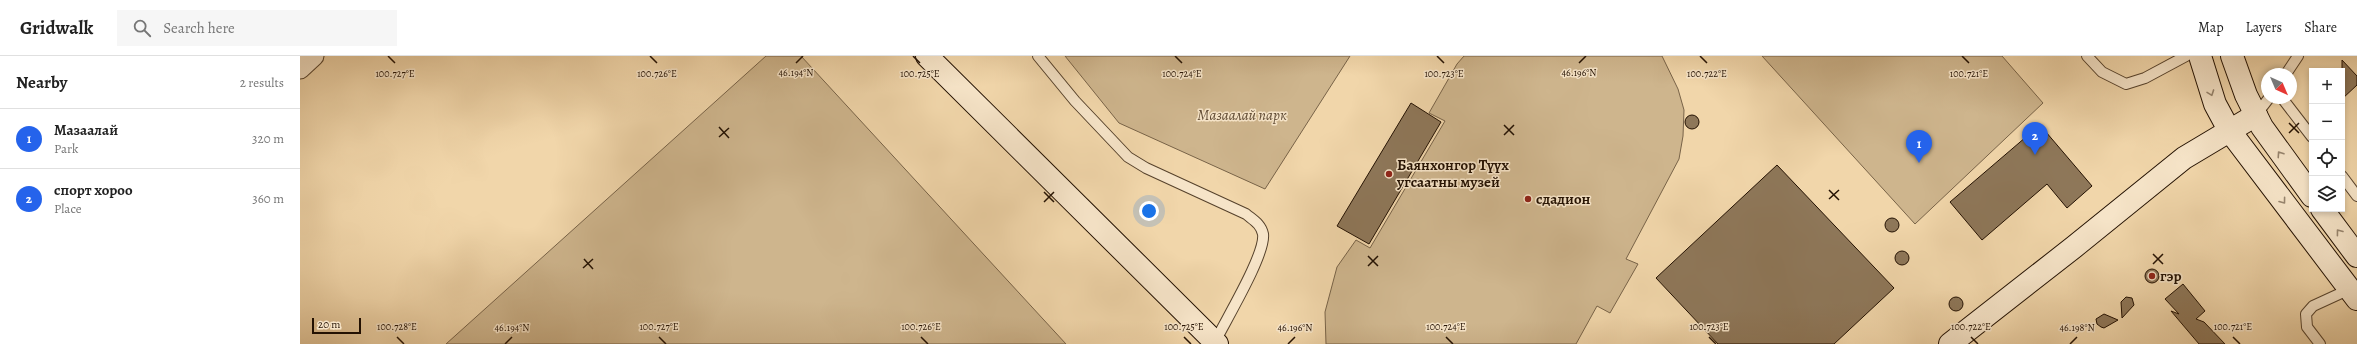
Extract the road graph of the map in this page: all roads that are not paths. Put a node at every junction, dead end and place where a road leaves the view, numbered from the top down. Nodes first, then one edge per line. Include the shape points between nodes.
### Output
1 (314, 56) edge
2 (927, 56) edge
3 (1038, 56) edge
4 (2087, 56) edge
5 (2186, 56) edge
6 (2200, 56) edge
7 (2232, 56) edge
8 (2298, 56) edge
9 (2290, 68) edge
10 (300, 69) edge
11 (2265, 104) edge
12 (2287, 104) edge
13 (2256, 115) junction
14 (2229, 130) junction
15 (2309, 133) edge
16 (2345, 180) edge
17 (2309, 192) edge
18 (2357, 196) edge
19 (2324, 212) edge
20 (2357, 256) edge
21 (2353, 294) edge
22 (1216, 343) edge
23 (1950, 344) edge
24 (2320, 344) edge

1 - 10 street
2 - 22 street
3 - 22 lane via 1128,157 1146,168 1246,214 1259,224 1263,235 1260,253
4 - 5 lane via 2102,72 2126,84 2145,78
6 -> 14 street via 2215,104
7 - 13 street
8 - 9 lane
11 - 13 lane
12 - 15 lane
13 - 14 street
17 -> 13 street
14 -> 21 street
14 - 23 street via 2184,158
16 - 18 lane
20 -> 19 street
21 - 24 lane via 2313,306 2306,314 2307,326

